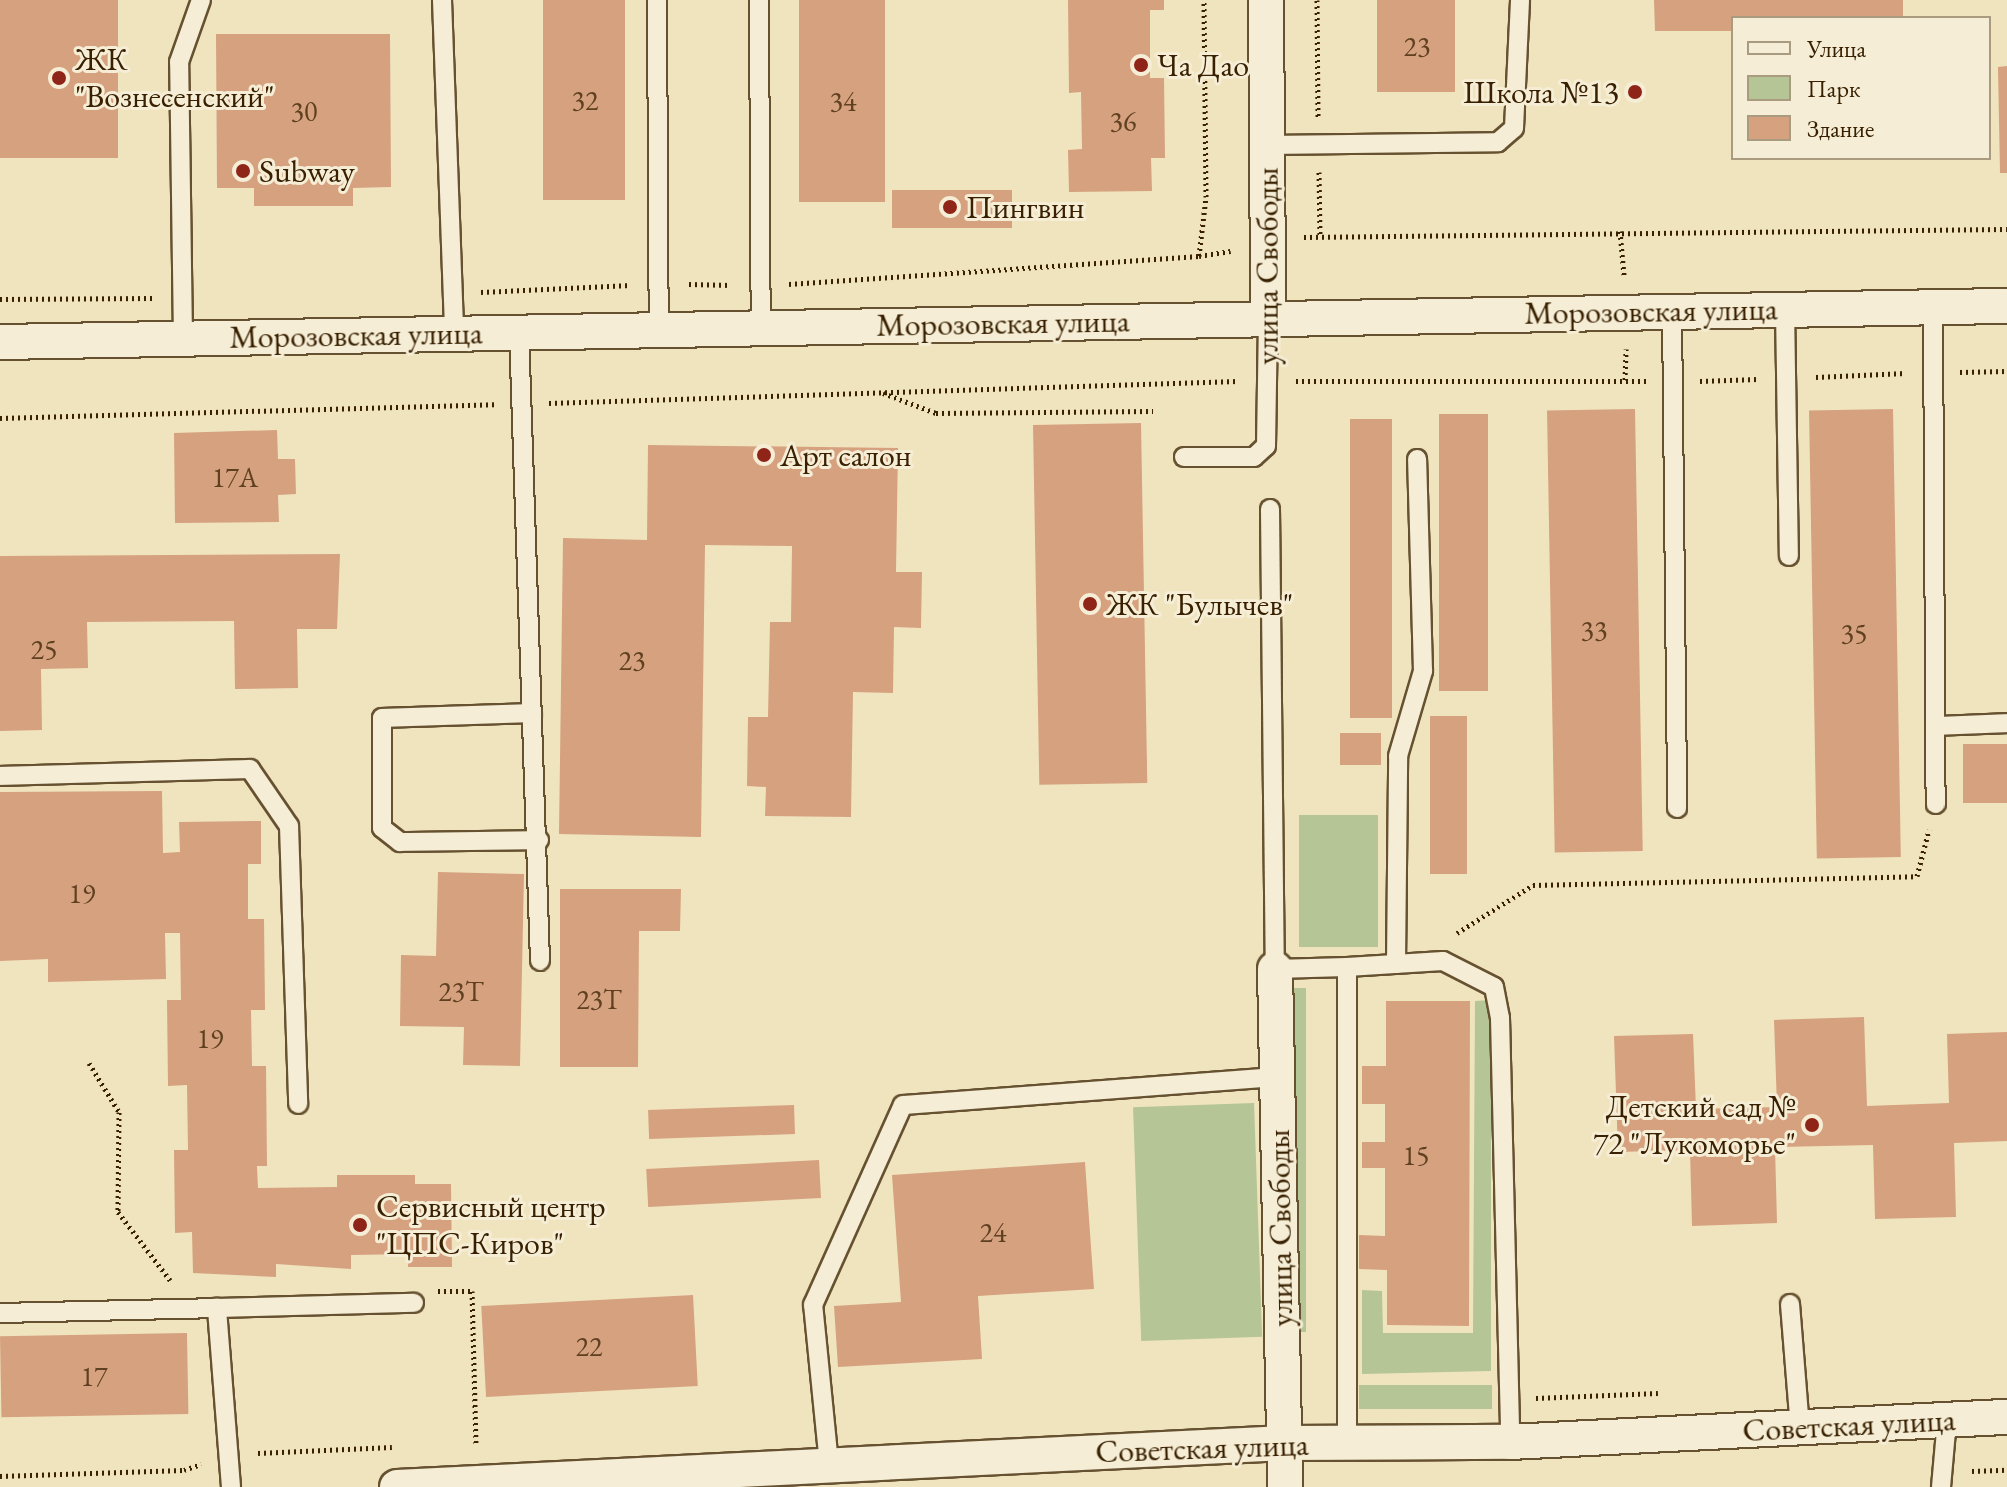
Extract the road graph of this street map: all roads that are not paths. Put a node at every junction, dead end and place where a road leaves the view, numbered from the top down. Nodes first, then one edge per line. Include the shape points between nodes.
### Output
1 (201, 0) edge
2 (442, 0) edge
3 (657, 0) edge
4 (759, 0) edge
5 (1266, 0) edge
6 (1520, 0) edge
7 (1267, 145) junction
8 (2007, 306) edge
9 (1933, 307) junction
10 (1785, 309) junction
11 (1672, 311) junction
12 (1268, 318) junction
13 (761, 328) junction
14 (659, 330) junction
15 (519, 332) junction
16 (454, 333) junction
17 (183, 338) junction
18 (0, 342) edge
19 (1184, 457) dead end
20 (1417, 459) dead end
21 (1270, 509) dead end
22 (1789, 556) dead end
23 (532, 713) junction
24 (2007, 723) edge
25 (1936, 726) junction
26 (0, 776) edge
27 (1936, 804) road end
28 (1677, 808) dead end
29 (539, 840) junction
30 (540, 961) dead end
31 (1396, 964) junction
32 (1347, 967) junction
33 (1275, 969) junction
34 (1277, 1077) junction
35 (298, 1104) dead end
36 (420, 1297) road end
37 (1790, 1304) dead end
38 (217, 1308) junction
39 (0, 1313) edge
40 (2007, 1417) edge
41 (1947, 1420) junction
42 (1800, 1427) junction
43 (1510, 1442) junction
44 (1285, 1443) junction
45 (1347, 1445) junction
46 (829, 1464) junction
47 (231, 1487) edge
48 (397, 1487) edge
49 (1285, 1487) edge
50 (1941, 1487) edge

1 - 17 lane via 179,62
2 - 16 lane
3 - 14 lane
4 - 13 lane
5 - 7 street, улица Свободы
6 - 7 lane via 1514,128 1498,142
7 - 12 street, улица Свободы
8 - 9 street, Морозовская улица
9 - 10 street, Морозовская улица
9 - 25 lane
10 - 11 street, Морозовская улица
10 - 22 lane
11 - 12 street, Морозовская улица
11 - 28 lane
12 - 13 street, Морозовская улица
12 - 19 lane, улица Свободы via 1266,446 1254,457
13 - 14 street, Морозовская улица
14 - 15 street, Морозовская улица
15 - 16 street, Морозовская улица
15 - 23 lane
16 - 17 street, Морозовская улица
17 - 18 street, Морозовская улица
20 - 31 lane via 1423,671 1398,756
21 - 33 lane
23 - 29 lane
23 - 29 lane via 382,718 382,828 400,842
24 - 25 lane
25 - 27 lane
26 - 35 lane via 250,769 289,826
29 - 30 lane
31 - 32 lane
31 - 43 lane via 1443,961 1494,987 1500,1018
32 - 33 lane
32 - 45 lane
33 - 34 street, улица Свободы
34 - 44 street, улица Свободы
34 - 46 lane via 903,1105 813,1305
36 - 38 lane
37 - 42 lane
38 - 39 lane
38 - 47 lane via 224,1455
40 - 41 street, Советская улица
41 - 42 street, Советская улица
41 - 50 lane
42 - 43 street, Советская улица
43 - 45 street, Советская улица
44 - 45 street, Советская улица
44 - 46 street, Советская улица
44 - 49 street, улица Свободы
46 - 48 street, Советская улица

